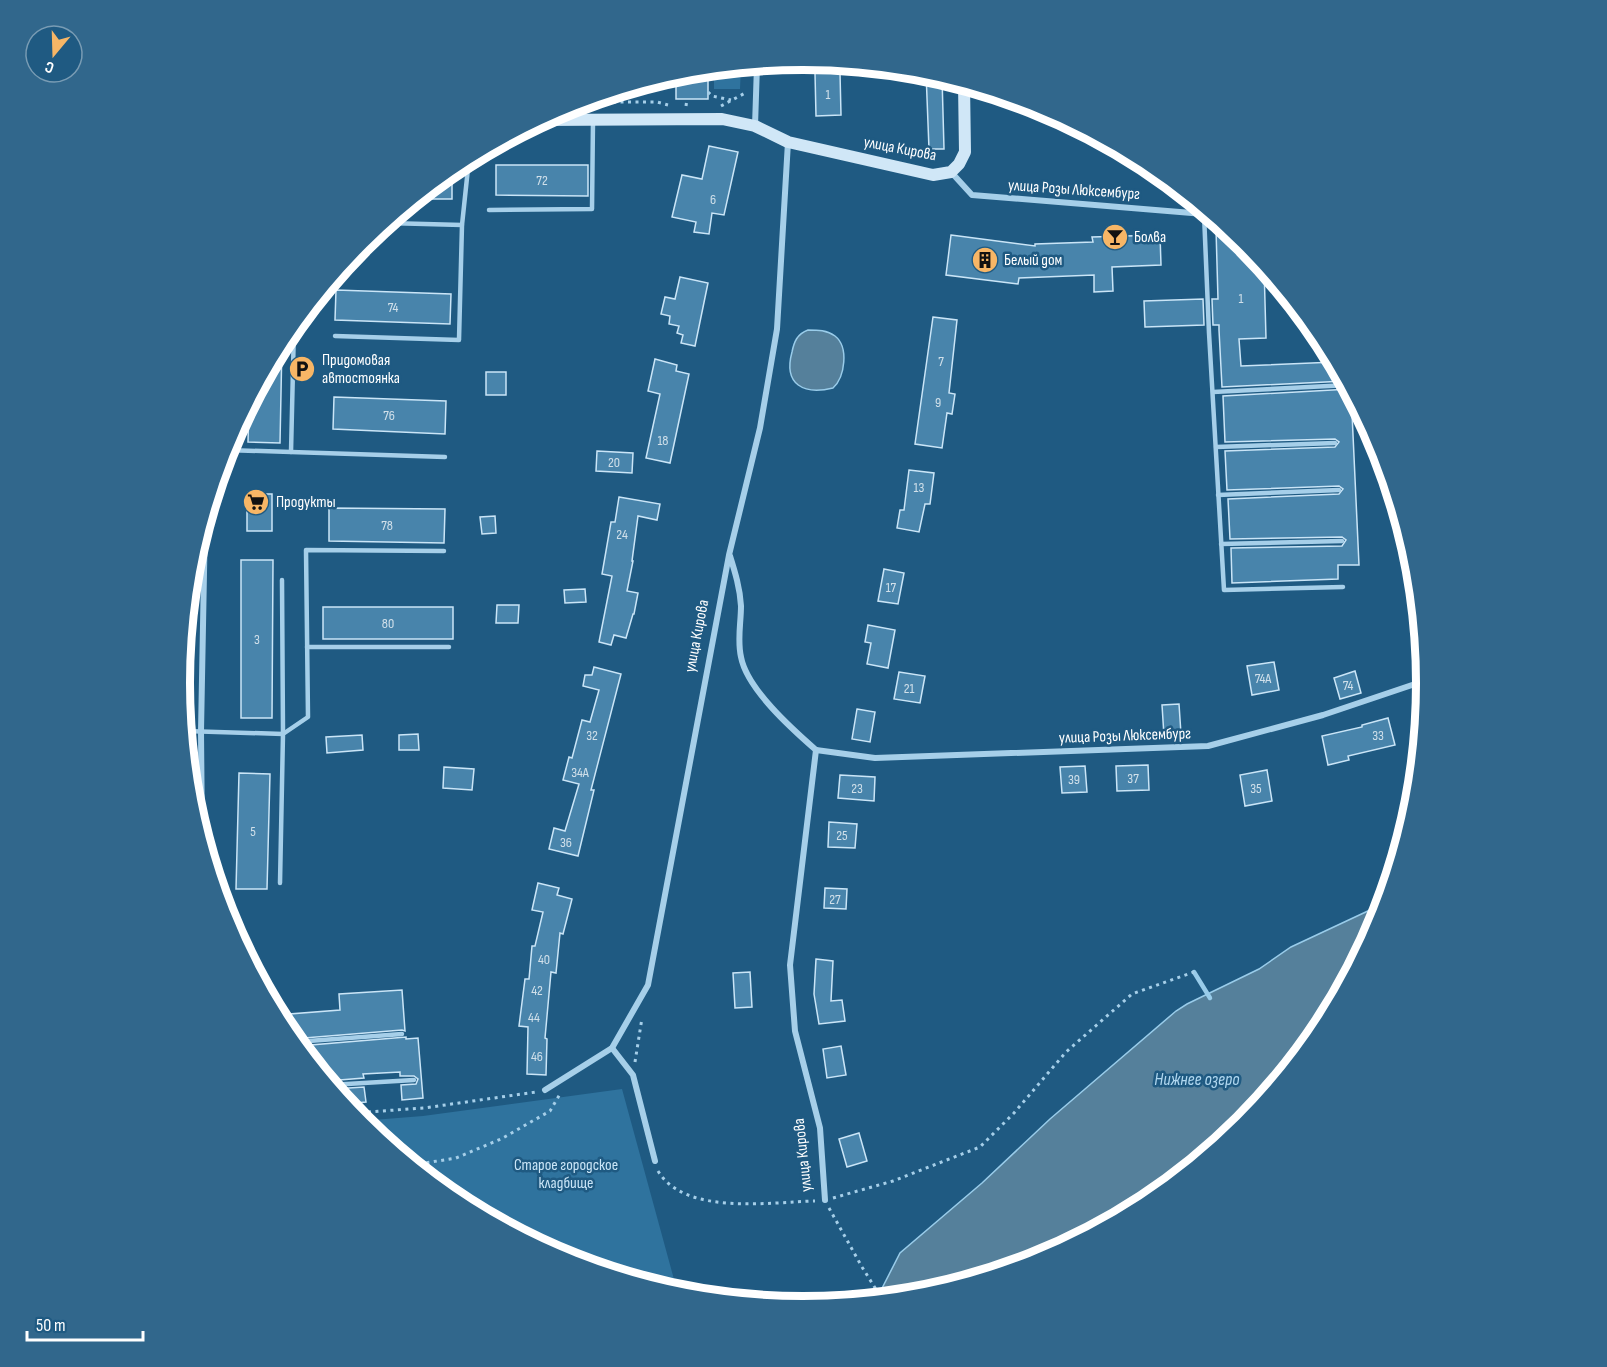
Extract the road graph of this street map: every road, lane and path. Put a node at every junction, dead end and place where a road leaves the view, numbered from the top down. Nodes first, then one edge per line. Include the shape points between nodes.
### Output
1 (757, 73) edge
2 (757, 78) junction
3 (708, 92) dead end
4 (964, 92) edge
5 (712, 96) junction
6 (733, 100) junction
7 (609, 102) edge
8 (711, 104) dead end
9 (718, 107) dead end
10 (676, 108) dead end
11 (562, 120) edge
12 (593, 121) junction
13 (754, 126) junction
14 (788, 142) junction
15 (468, 171) edge
16 (951, 172) junction
17 (489, 210) dead end
18 (1196, 213) edge
19 (1207, 222) edge
20 (400, 223) edge
21 (462, 225) junction
22 (334, 336) dead end
23 (294, 344) edge
24 (1339, 385) edge
25 (1213, 392) junction
26 (1335, 443) dead end
27 (1216, 447) junction
28 (236, 450) edge
29 (291, 452) junction
30 (445, 457) dead end
31 (1339, 490) dead end
32 (1218, 495) junction
33 (1342, 541) dead end
34 (1221, 544) junction
35 (444, 551) dead end
36 (204, 554) edge
37 (729, 555) junction
38 (282, 580) dead end
39 (1342, 587) dead end
40 (307, 647) junction
41 (449, 647) dead end
42 (1416, 684) edge
43 (193, 731) edge
44 (201, 731) junction
45 (283, 735) junction
46 (816, 750) junction
47 (202, 801) edge
48 (280, 883) dead end
49 (1194, 972) dead end
50 (648, 985) junction
51 (402, 1034) dead end
52 (306, 1041) edge
53 (612, 1048) junction
54 (571, 1075) junction
55 (633, 1075) junction
56 (414, 1080) dead end
57 (340, 1084) edge
58 (545, 1090) joint
59 (365, 1112) edge
60 (655, 1161) joint
61 (422, 1163) edge
62 (825, 1200) junction
63 (877, 1292) edge

1 - 2 street
2 - 6 path via 745,94
2 - 13 street
3 - 5 path
4 - 16 street, улица Кирова via 965,152
5 - 6 path
5 - 8 path
6 - 9 path
7 - 10 path via 657,102
11 - 12 street, улица Кирова
12 - 13 street, улица Кирова via 722,119
12 - 17 lane via 592,209
13 - 14 street, улица Кирова
14 - 16 street, улица Кирова via 933,175
14 - 37 street, улица Кирова via 777,329 760,428
15 - 21 lane
16 - 18 street, улица Розы Люксембург via 972,195
19 - 25 lane
20 - 21 lane
21 - 22 lane via 459,339
23 - 29 lane
24 - 25 lane
25 - 27 lane
26 - 27 lane
27 - 32 lane
28 - 29 lane
29 - 30 lane
31 - 32 lane
32 - 34 lane
33 - 34 lane
34 - 39 lane via 1224,590
35 - 40 lane via 306,550
36 - 44 street
37 - 46 street via 738,579 740,650 747,673 782,720
37 - 50 street, улица Кирова
38 - 45 lane
40 - 41 lane
40 - 45 lane via 308,717
42 - 46 street, улица Розы Люксембург via 1323,715 1208,746 875,758
43 - 44 lane
44 - 45 lane
44 - 47 street
45 - 48 lane
46 - 62 street, улица Кирова via 790,965 795,1031 819,1128
49 - 62 path via 1132,994 1066,1052 980,1147 893,1181
50 - 53 street, улица Кирова
50 - 55 path
51 - 52 lane
53 - 54 street, улица Кирова
53 - 55 street
54 - 58 street, улица Кирова
54 - 61 path via 550,1111 456,1158
55 - 60 street
56 - 57 lane
58 - 59 path via 424,1108
60 - 62 path via 666,1182 693,1197 724,1203
62 - 63 path

